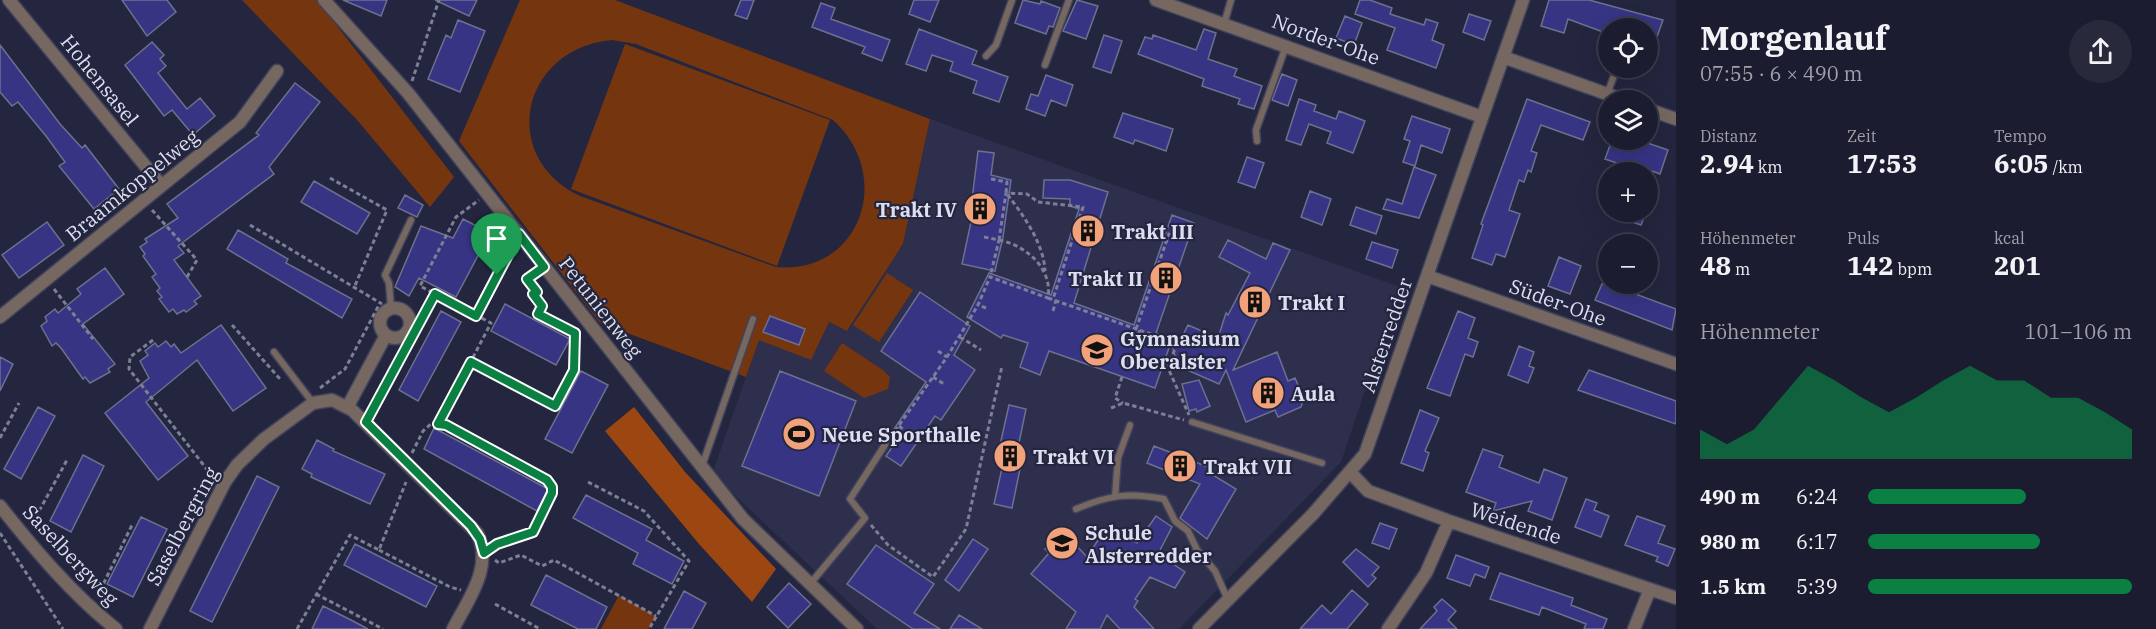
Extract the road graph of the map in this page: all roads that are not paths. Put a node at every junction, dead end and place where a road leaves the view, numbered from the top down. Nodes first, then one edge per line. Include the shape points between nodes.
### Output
1 (9, 0) edge
2 (324, 0) edge
3 (1012, 0) edge
4 (1069, 0) edge
5 (1156, 0) edge
6 (1231, 0) edge
7 (1523, 0) edge
8 (1224, 24) junction
9 (1287, 46) junction
10 (986, 56) dead end
11 (1503, 57) junction
12 (1045, 65) dead end
13 (277, 71) dead end
14 (1598, 91) edge
15 (1658, 113) edge
16 (1482, 117) junction
17 (1676, 119) edge
18 (1257, 141) dead end
19 (161, 185) junction
20 (411, 220) dead end
21 (1427, 276) junction
22 (385, 305) junction
23 (0, 317) edge
24 (753, 319) dead end
25 (386, 335) junction
26 (274, 352) dead end
27 (1676, 364) edge
28 (313, 403) junction
29 (348, 406) junction
30 (1192, 422) road end
31 (1130, 425) dead end
32 (890, 436) road end
33 (1322, 463) dead end
34 (702, 466) junction
35 (1350, 472) junction
36 (1115, 497) junction
37 (0, 506) edge
38 (1076, 509) dead end
39 (1449, 521) junction
40 (809, 585) junction
41 (1650, 589) junction
42 (1676, 598) edge
43 (1228, 600) junction
44 (116, 629) edge
45 (150, 629) edge
46 (453, 629) edge
47 (857, 629) edge
48 (1199, 629) edge
49 (1388, 629) edge
50 (1634, 629) edge

1 - 19 street, Hohensasel
2 - 34 street, Petunienweg via 408,93
3 - 10 lane via 996,45
4 - 12 lane
5 - 8 street, Norder-Ohe
6 - 8 lane
7 - 11 street, Alsterredder
8 - 9 street, Norder-Ohe
9 - 16 street, Norder-Ohe
9 - 18 lane via 1256,130
11 - 14 street
11 - 16 street, Alsterredder
13 - 19 street, Braamkoppelweg via 240,122
15 - 17 street
16 - 21 street, Alsterredder
19 - 23 street, Braamkoppelweg
20 - 22 lane via 385,274 389,283
21 - 27 street, Süder-Ohe
21 - 35 street, Alsterredder via 1371,440
22 - 25 street via 380,320
22 - 25 street via 404,311 410,324 401,337
24 - 34 lane
25 - 29 street
26 - 28 lane
28 - 29 street via 332,400
28 - 45 street, Saselbergring via 253,448 225,482
29 - 46 street via 480,539 484,553 481,571
30 - 33 lane
31 - 36 lane via 1118,458
32 - 40 lane via 850,499 865,518
34 - 40 street, Petunienweg via 743,519
35 - 39 street, Weidende via 1368,491
35 - 43 street, Alsterredder
36 - 38 lane
36 - 43 lane via 1137,493 1164,499 1175,521 1188,531 1197,550 1215,571
37 - 44 street, Saselbergweg via 91,609
39 - 41 street, Weidende
39 - 49 street via 1426,573
40 - 47 street, Petunienweg
41 - 42 street, Weidende
41 - 50 street
43 - 48 street, Alsterredder

